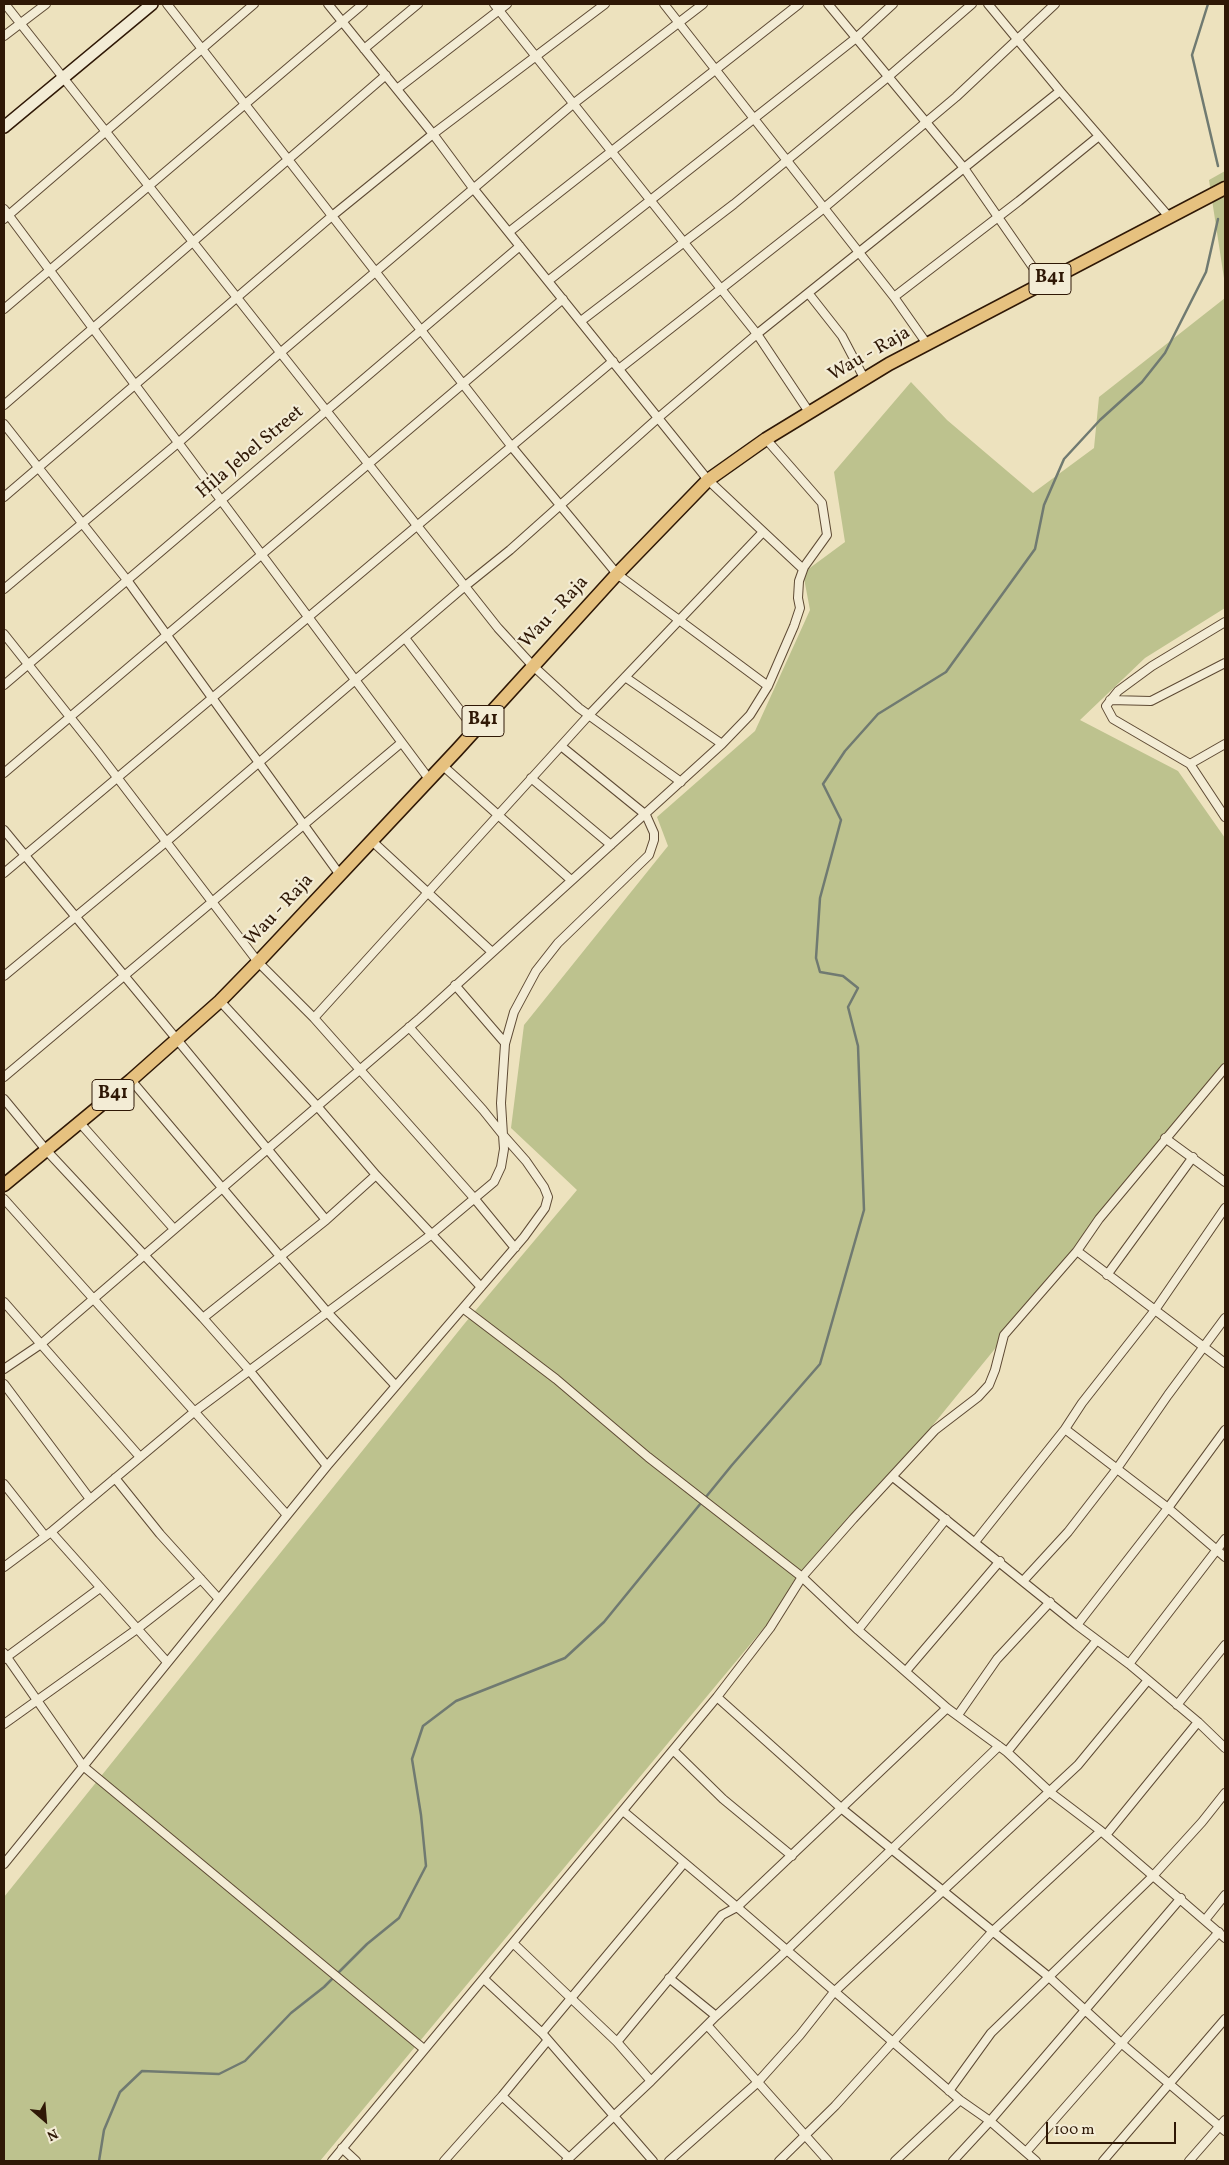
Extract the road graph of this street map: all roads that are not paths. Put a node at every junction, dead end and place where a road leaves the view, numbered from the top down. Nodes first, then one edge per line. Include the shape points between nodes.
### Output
1 (5, 4) edge
2 (46, 4) edge
3 (152, 4) edge
4 (167, 4) edge
5 (254, 4) edge
6 (328, 4) edge
7 (363, 4) edge
8 (418, 4) edge
9 (507, 4) edge
10 (605, 4) edge
11 (664, 4) edge
12 (703, 4) edge
13 (799, 4) edge
14 (828, 4) edge
15 (893, 4) edge
16 (972, 4) edge
17 (988, 4) edge
18 (1055, 4) edge
19 (497, 7) edge
20 (342, 21) junction
21 (21, 23) junction
22 (678, 23) junction
23 (4, 36) edge
24 (856, 38) junction
25 (1016, 39) junction
26 (202, 48) junction
27 (364, 49) junction
28 (537, 57) junction
29 (715, 70) junction
30 (386, 75) junction
31 (65, 77) junction
32 (888, 77) junction
33 (397, 89) junction
34 (1060, 91) junction
35 (245, 104) junction
36 (573, 104) junction
37 (753, 118) junction
38 (925, 122) junction
39 (4, 127) edge
40 (106, 131) junction
41 (433, 134) junction
42 (1099, 136) junction
43 (611, 151) junction
44 (288, 160) junction
45 (787, 160) junction
46 (964, 168) junction
47 (149, 186) junction
48 (473, 188) junction
49 (1225, 188) edge
50 (650, 200) junction
51 (824, 208) junction
52 (5, 214) edge
53 (332, 216) junction
54 (998, 216) junction
55 (1170, 218) junction
56 (509, 232) junction
57 (193, 242) junction
58 (683, 242) junction
59 (520, 246) junction
60 (860, 253) junction
61 (49, 270) junction
62 (376, 272) junction
63 (548, 281) junction
64 (1043, 282) junction
65 (721, 289) junction
66 (809, 294) junction
67 (894, 296) junction
68 (237, 298) junction
69 (563, 299) junction
70 (4, 309) edge
71 (581, 321) junction
72 (92, 328) junction
73 (421, 330) junction
74 (758, 334) junction
75 (927, 344) junction
76 (280, 353) junction
77 (613, 362) junction
78 (619, 369) junction
79 (864, 378) junction
80 (463, 384) junction
81 (135, 386) junction
82 (4, 405) edge
83 (326, 411) junction
84 (809, 412) junction
85 (658, 418) junction
86 (4, 424) edge
87 (766, 438) junction
88 (178, 443) junction
89 (512, 447) junction
90 (368, 464) junction
91 (38, 467) junction
92 (708, 480) junction
93 (4, 497) edge
94 (220, 501) junction
95 (560, 507) junction
96 (82, 524) junction
97 (417, 527) junction
98 (764, 532) junction
99 (260, 554) junction
100 (803, 569) junction
101 (616, 574) junction
102 (127, 580) junction
103 (464, 587) junction
104 (4, 589) edge
105 (308, 618) junction
106 (679, 621) junction
107 (1224, 625) edge
108 (4, 634) edge
109 (167, 635) junction
110 (405, 638) junction
111 (1225, 663) edge
112 (28, 664) junction
113 (532, 665) junction
114 (626, 677) junction
115 (354, 681) junction
116 (4, 684) edge
117 (768, 686) junction
118 (213, 698) junction
119 (1110, 700) junction
120 (589, 715) junction
121 (70, 718) junction
122 (475, 730) junction
123 (401, 744) junction
124 (722, 744) junction
125 (1225, 744) edge
126 (561, 746) junction
127 (259, 762) junction
128 (1190, 764) junction
129 (442, 765) junction
130 (4, 773) edge
131 (531, 778) junction
132 (118, 779) junction
133 (429, 779) junction
134 (681, 782) junction
135 (646, 814) junction
136 (497, 815) junction
137 (1225, 817) edge
138 (304, 824) junction
139 (4, 830) edge
140 (372, 840) junction
141 (166, 842) junction
142 (611, 845) junction
143 (25, 855) junction
144 (4, 873) edge
145 (340, 875) junction
146 (571, 880) junction
147 (429, 893) junction
148 (212, 902) junction
149 (76, 916) junction
150 (492, 952) junction
151 (258, 962) junction
152 (124, 975) junction
153 (4, 976) edge
154 (455, 985) junction
155 (220, 1001) junction
156 (314, 1018) junction
157 (409, 1027) junction
158 (177, 1039) junction
159 (505, 1043) junction
160 (1225, 1068) edge
161 (358, 1070) junction
162 (4, 1077) edge
163 (131, 1080) junction
164 (4, 1099) edge
165 (317, 1106) junction
166 (80, 1122) junction
167 (502, 1135) junction
168 (1165, 1138) junction
169 (268, 1149) junction
170 (47, 1151) junction
171 (1193, 1157) junction
172 (376, 1175) junction
173 (1225, 1182) edge
174 (4, 1185) edge
175 (223, 1187) junction
176 (474, 1198) junction
177 (4, 1199) edge
178 (1225, 1208) edge
179 (326, 1220) junction
180 (174, 1229) junction
181 (432, 1234) junction
182 (515, 1248) junction
183 (1077, 1251) junction
184 (144, 1256) junction
185 (281, 1256) junction
186 (1107, 1275) junction
187 (481, 1287) junction
188 (94, 1299) junction
189 (4, 1302) edge
190 (464, 1309) junction
191 (1155, 1310) junction
192 (328, 1313) junction
193 (203, 1318) junction
194 (1225, 1318) edge
195 (41, 1344) junction
196 (1204, 1346) junction
197 (1225, 1363) edge
198 (4, 1369) edge
199 (249, 1370) junction
200 (4, 1384) edge
201 (395, 1385) junction
202 (194, 1412) junction
203 (1065, 1429) junction
204 (1225, 1430) edge
205 (140, 1457) junction
206 (327, 1466) junction
207 (1116, 1470) junction
208 (893, 1477) junction
209 (115, 1478) junction
210 (4, 1484) edge
211 (90, 1498) junction
212 (1168, 1508) junction
213 (287, 1515) junction
214 (946, 1519) junction
215 (48, 1534) junction
216 (1225, 1539) edge
217 (975, 1542) junction
218 (1217, 1550) junction
219 (1225, 1556) edge
220 (1000, 1561) junction
221 (4, 1567) edge
222 (802, 1577) junction
223 (201, 1579) junction
224 (1024, 1580) junction
225 (100, 1588) junction
226 (218, 1598) junction
227 (1050, 1602) junction
228 (1077, 1625) junction
229 (137, 1629) junction
230 (858, 1630) junction
231 (1097, 1640) junction
232 (1225, 1645) edge
233 (4, 1656) edge
234 (167, 1662) junction
235 (1129, 1664) junction
236 (906, 1671) junction
237 (1148, 1680) junction
238 (717, 1697) junction
239 (36, 1700) junction
240 (1177, 1705) junction
241 (948, 1708) junction
242 (958, 1715) junction
243 (1198, 1722) junction
244 (4, 1724) edge
245 (999, 1746) junction
246 (1225, 1748) edge
247 (674, 1751) junction
248 (1007, 1752) junction
249 (83, 1766) junction
250 (1051, 1792) junction
251 (1225, 1793) edge
252 (841, 1808) junction
253 (623, 1811) junction
254 (1103, 1833) junction
255 (893, 1849) junction
256 (792, 1856) junction
257 (684, 1862) junction
258 (4, 1864) edge
259 (1153, 1876) junction
260 (943, 1890) junction
261 (1225, 1895) edge
262 (1181, 1898) junction
263 (737, 1907) junction
264 (1205, 1920) junction
265 (993, 1931) junction
266 (1219, 1932) junction
267 (1225, 1938) edge
268 (513, 1943) junction
269 (787, 1950) junction
270 (1049, 1976) junction
271 (670, 1978) junction
272 (484, 1979) junction
273 (834, 1992) junction
274 (572, 1997) junction
275 (1084, 2009) junction
276 (716, 2016) junction
277 (1225, 2020) edge
278 (707, 2025) junction
279 (542, 2033) junction
280 (548, 2040) junction
281 (616, 2042) junction
282 (893, 2042) junction
283 (1121, 2043) junction
284 (424, 2049) junction
285 (651, 2081) junction
286 (757, 2083) junction
287 (1169, 2084) junction
288 (949, 2090) junction
289 (502, 2096) junction
290 (960, 2100) junction
291 (614, 2115) junction
292 (1225, 2120) edge
293 (990, 2121) junction
294 (1222, 2129) edge
295 (804, 2136) junction
296 (342, 2148) junction
297 (1026, 2152) junction
298 (568, 2160) edge
299 (332, 2161) edge
300 (356, 2161) edge
301 (444, 2161) edge
302 (653, 2161) edge
303 (669, 2161) edge
304 (779, 2161) edge
305 (828, 2161) edge
306 (895, 2161) edge
307 (953, 2161) edge
308 (1036, 2161) edge
309 (1103, 2161) edge
310 (1189, 2161) edge

1 - 21 street
2 - 21 street
3 - 31 street
4 - 26 street
5 - 26 street
6 - 20 street
7 - 20 street
8 - 27 street
9 - 19 street
10 - 28 street
11 - 22 street
12 - 22 street
13 - 29 street
14 - 24 street
15 - 24 street
16 - 32 street
17 - 25 street
18 - 25 street
19 - 28 street
19 - 33 street
20 - 27 street
20 - 35 street
21 - 23 street
21 - 31 street
22 - 29 street
22 - 36 street
24 - 32 street
24 - 37 street
25 - 34 street
25 - 38 street
26 - 35 street
26 - 40 street
27 - 30 street
28 - 36 street
28 - 41 street
29 - 37 street
29 - 43 street
30 - 33 street
30 - 44 street
31 - 39 street
31 - 40 street
32 - 38 street
32 - 45 street
33 - 41 street
34 - 42 street
34 - 46 street
35 - 44 street
35 - 47 street
36 - 43 street
36 - 48 street
37 - 45 street
37 - 50 street
38 - 46 street
38 - 51 street
40 - 47 street
40 - 52 street
41 - 48 street
41 - 53 street
42 - 54 street
42 - 55 street
43 - 50 street
43 - 56 street
44 - 53 street
44 - 57 street
45 - 51 street
45 - 58 street
46 - 54 street
46 - 60 street
47 - 57 street
47 - 61 street
48 - 56 street
48 - 62 street
49 - 55 main road, Wau - Raja / B41
50 - 58 street
50 - 63 street
51 - 60 street
51 - 65 street
52 - 61 street
53 - 62 street
53 - 68 street
54 - 64 street
54 - 67 street
55 - 64 main road, Wau - Raja / B41
56 - 59 street
57 - 68 street
57 - 72 street
58 - 65 street
58 - 71 street
59 - 63 street
59 - 73 street, Hila Jebel Street
60 - 66 street
60 - 67 street
61 - 70 street
61 - 72 street
62 - 73 street
62 - 76 street
63 - 69 street
64 - 75 main road, Wau - Raja / B41
65 - 74 street
65 - 78 street
66 - 74 street
66 - 79 street via 842,336
67 - 75 street
68 - 76 street
68 - 81 street
69 - 71 street
69 - 80 street
71 - 77 street
72 - 81 street
72 - 82 street
73 - 80 street
73 - 83 street, Hila Jebel Street
74 - 84 street
74 - 85 street
75 - 79 main road, Wau - Raja / B41
76 - 83 street
76 - 88 street
77 - 78 street
77 - 89 street
78 - 85 street
79 - 84 main road, Wau - Raja / B41
80 - 89 street
80 - 90 street
81 - 88 street
81 - 91 street
83 - 90 street
83 - 94 street, Hila Jebel Street
84 - 87 main road, Wau - Raja / B41
85 - 92 street
85 - 95 street
86 - 91 street
87 - 92 main road, Wau - Raja / B41
87 - 100 street via 822,503 827,536
88 - 94 street
88 - 96 street
89 - 95 street
89 - 97 street
90 - 97 street
90 - 99 street
91 - 93 street
91 - 96 street
92 - 98 street
92 - 101 main road, Wau - Raja / B41
94 - 99 street
94 - 102 street, Hila Jebel Street
95 - 101 street
95 - 103 street
96 - 102 street
96 - 104 street
97 - 103 street
97 - 105 street
98 - 100 street
98 - 106 street
99 - 105 street
99 - 109 street
100 - 117 street via 799,581 800,608
101 - 106 street
101 - 113 main road, Wau - Raja / B41
102 - 109 street
102 - 112 street, Hila Jebel Street
103 - 110 street
103 - 113 street
105 - 115 street
105 - 118 street
106 - 114 street
106 - 117 street
107 - 119 street via 1152,666
108 - 112 street
109 - 118 street
109 - 121 street
110 - 115 street
110 - 122 street
111 - 119 street via 1151,701
112 - 116 street, Hila Jebel Street
112 - 121 street
113 - 120 street
113 - 122 main road, Wau - Raja / B41
114 - 120 street
114 - 124 street
115 - 123 street
115 - 127 street
117 - 124 street via 750,714
118 - 127 street
118 - 132 street
119 - 128 street via 1106,706 1113,719
120 - 126 street
120 - 134 street
121 - 130 street
121 - 132 street
122 - 129 main road, Wau - Raja / B41
123 - 133 street
123 - 138 street
124 - 134 street
125 - 128 street
126 - 131 street
126 - 135 street
127 - 138 street
127 - 141 street
128 - 137 street
129 - 133 main road, Wau - Raja / B41
129 - 136 street
131 - 136 street
131 - 142 street
132 - 141 street
132 - 143 street
133 - 140 main road, Wau - Raja / B41
134 - 135 street
135 - 142 street
135 - 159 street via 654,833 649,855 552,950 536,971 514,1012
136 - 146 street
136 - 147 street
138 - 145 street
138 - 148 street
139 - 143 street
140 - 145 main road, Wau - Raja / B41
140 - 147 street
141 - 148 street
141 - 149 street
142 - 146 street
143 - 144 street
143 - 149 street
145 - 151 main road, Wau - Raja / B41
146 - 150 street
147 - 150 street
147 - 156 street
148 - 151 street
148 - 152 street
149 - 152 street
149 - 153 street
150 - 154 street
151 - 155 main road, Wau - Raja / B41
151 - 156 street
152 - 158 street
152 - 162 street
154 - 157 street
154 - 159 street
155 - 158 main road, Wau - Raja / B41
155 - 165 street
156 - 161 street
157 - 161 street
157 - 167 street
158 - 163 main road, Wau - Raja / B41
158 - 169 street
159 - 167 street
160 - 168 street
161 - 165 street
161 - 176 street
163 - 166 main road, Wau - Raja / B41
163 - 175 street
164 - 170 street
165 - 169 street
165 - 172 street
166 - 170 main road, Wau - Raja / B41
166 - 180 street
167 - 176 street via 501,1167 494,1182
167 - 182 street via 526,1161 548,1196 546,1208
168 - 171 street
168 - 183 street
169 - 175 street
169 - 179 street
170 - 174 main road, Wau - Raja / B41
170 - 184 street
171 - 173 street
171 - 186 street
172 - 179 street
172 - 181 street
175 - 180 street
175 - 185 street
176 - 181 street
176 - 182 street
177 - 188 street
178 - 191 street
179 - 185 street
180 - 184 street
181 - 187 street
181 - 192 street
182 - 187 street
183 - 186 street
183 - 208 street via 1004,1335 989,1385 978,1398 935,1430
184 - 188 street
184 - 193 street
185 - 192 street
185 - 193 street
186 - 191 street
187 - 190 street
188 - 195 street
188 - 202 street
189 - 195 street
190 - 201 street
190 - 222 street
191 - 196 street
191 - 203 street
192 - 199 street
192 - 201 street
193 - 199 street
194 - 196 street
195 - 198 street
195 - 205 street
196 - 197 street
196 - 207 street
199 - 202 street
199 - 206 street
200 - 211 street
201 - 206 street
202 - 205 street
202 - 213 street
203 - 207 street
203 - 217 street
204 - 212 street
205 - 209 street
206 - 213 street
207 - 212 street
207 - 224 street via 1068,1532
208 - 214 street
208 - 222 street
209 - 211 street
209 - 223 street
210 - 215 street
211 - 215 street
212 - 218 street
212 - 228 street
213 - 226 street
214 - 217 street
214 - 230 street
215 - 221 street
215 - 225 street
216 - 218 street
217 - 220 street
218 - 219 street
218 - 235 street
220 - 224 street
220 - 236 street
222 - 230 street
222 - 238 street via 770,1628
223 - 226 street
223 - 229 street
224 - 227 street
225 - 229 street
225 - 233 street
226 - 234 street
227 - 228 street
227 - 242 street via 997,1659
228 - 231 street
229 - 234 street
229 - 239 street
230 - 236 street
231 - 235 street
231 - 248 street
232 - 240 street
233 - 239 street
234 - 249 street
235 - 237 street
236 - 241 street
237 - 240 street
237 - 250 street via 1078,1765
238 - 247 street
238 - 252 street
239 - 244 street
239 - 249 street
240 - 243 street
241 - 242 street
241 - 252 street
242 - 245 street
243 - 246 street
243 - 254 street
245 - 248 street
245 - 255 street
247 - 253 street
247 - 256 street via 723,1799
248 - 250 street
249 - 258 street
249 - 284 street
250 - 254 street
250 - 260 street
251 - 259 street
252 - 255 street
252 - 256 street
253 - 257 street
253 - 268 street
254 - 259 street
254 - 265 street
255 - 260 street
255 - 269 street
256 - 263 street
257 - 263 street
257 - 274 street
259 - 262 street
259 - 270 street
260 - 265 street
260 - 273 street
261 - 264 street
262 - 264 street
262 - 275 street
263 - 269 street
263 - 271 street via 722,1916
264 - 266 street
265 - 270 street
265 - 282 street
266 - 267 street
266 - 283 street
268 - 272 street
268 - 274 street
269 - 273 street
269 - 276 street
270 - 275 street
270 - 288 street via 991,2033
271 - 276 street
271 - 281 street
272 - 279 street
272 - 284 street
273 - 282 street
273 - 286 street
274 - 279 street
274 - 281 street
275 - 283 street
275 - 293 street
276 - 278 street
277 - 287 street
278 - 285 street
278 - 286 street
279 - 280 street
280 - 289 street
280 - 291 street
281 - 285 street
282 - 288 street
282 - 295 street
283 - 287 street
283 - 297 street
284 - 296 street
285 - 291 street
286 - 295 street
286 - 303 street
287 - 294 street
287 - 309 street
288 - 290 street
289 - 298 street
289 - 301 street
290 - 293 street
290 - 306 street
291 - 298 street
291 - 302 street
292 - 294 street
293 - 297 street
293 - 307 street
294 - 310 street
295 - 304 street
295 - 305 street
296 - 299 street
296 - 300 street
297 - 308 street

